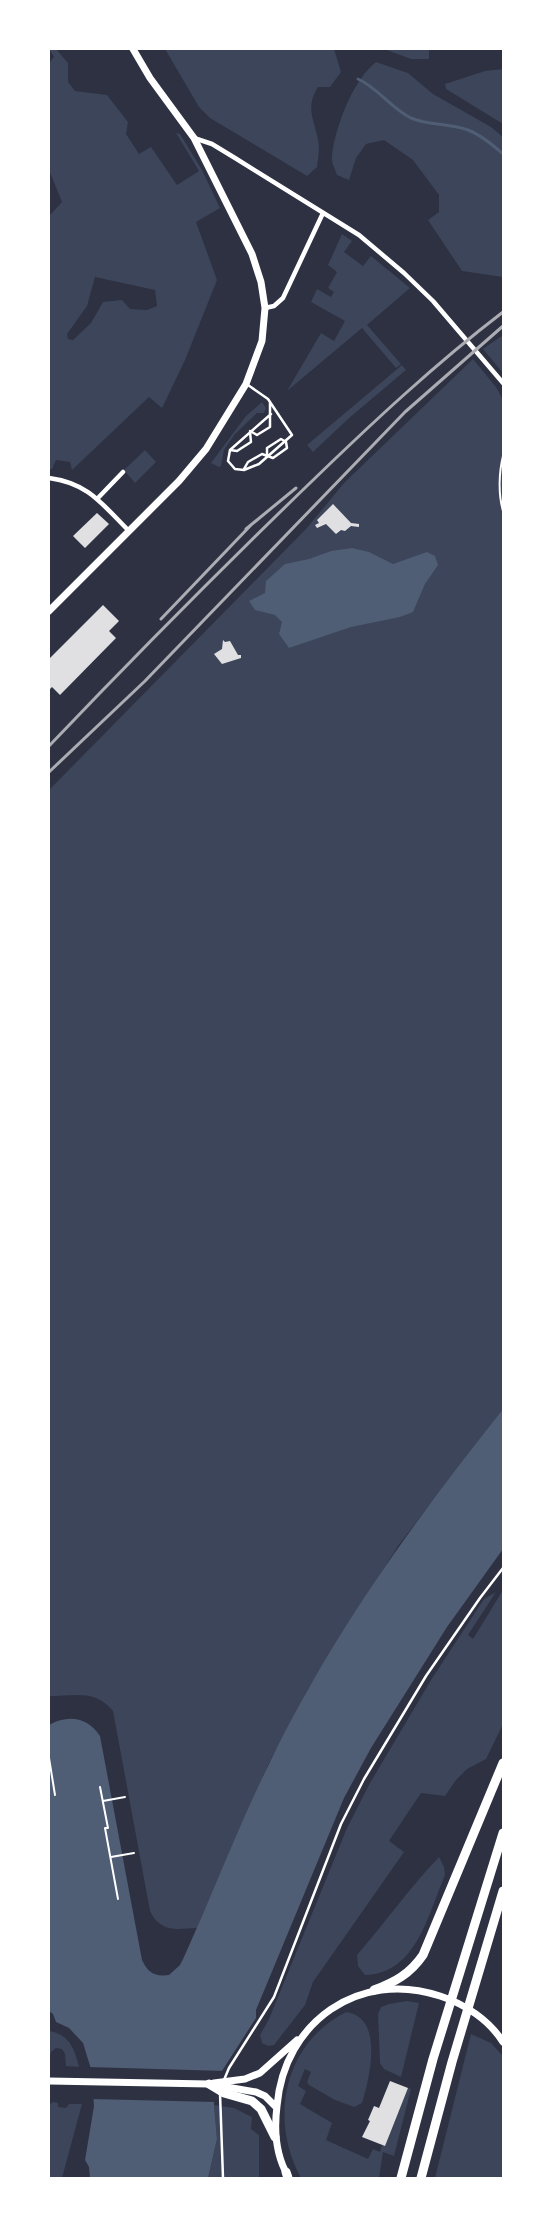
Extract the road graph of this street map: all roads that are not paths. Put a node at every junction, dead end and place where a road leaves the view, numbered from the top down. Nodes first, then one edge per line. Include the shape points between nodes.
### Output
1 (133, 49) edge
2 (194, 138) junction
3 (323, 214) junction
4 (265, 308) junction
5 (503, 382) edge
6 (246, 384) junction
7 (269, 401) junction
8 (271, 414) junction
9 (250, 431) junction
10 (286, 442) junction
11 (230, 450) junction
12 (267, 456) junction
13 (244, 470) junction
14 (123, 472) dead end
15 (49, 478) edge
16 (97, 499) junction
17 (128, 530) junction
18 (49, 611) edge
19 (503, 1568) edge
20 (503, 1763) edge
21 (503, 1833) edge
22 (503, 1891) edge
23 (374, 1990) junction
24 (302, 2034) junction
25 (501, 2039) edge
26 (49, 2081) edge
27 (209, 2084) junction
28 (245, 2094) junction
29 (276, 2107) junction
30 (275, 2137) junction
31 (288, 2176) edge
32 (223, 2178) edge
33 (401, 2178) edge
34 (421, 2178) edge

1 - 2 main road
2 - 3 street via 220,149
2 - 4 main road via 252,254
3 - 4 street via 283,298 274,306
3 - 5 street via 359,235 404,272
4 - 6 main road via 260,349
6 - 7 lane
6 - 17 main road via 226,420 191,468
7 - 8 lane
7 - 10 lane via 292,435
8 - 9 lane
8 - 9 lane via 270,427 257,435
9 - 11 lane
9 - 11 lane via 251,442 236,451
10 - 12 lane
10 - 12 lane via 281,439 266,448
11 - 13 lane via 230,466
12 - 13 lane via 259,464
12 - 13 lane via 262,454 248,462
14 - 16 street
15 - 16 street via 73,482
16 - 17 street
17 - 18 main road
19 - 32 lane via 426,1676 341,1824 274,1996 227,2073 220,2093
20 - 23 highway via 422,1954 403,1977
21 - 33 highway via 433,2059
22 - 34 highway
23 - 24 main road via 330,2009
23 - 25 main road via 432,1993 460,2004 486,2022
24 - 27 main road via 268,2068 245,2079
24 - 29 main road via 285,2069
26 - 27 main road
27 - 28 highway via 224,2092
28 - 29 main road via 265,2096
28 - 30 highway via 261,2109
29 - 30 main road
30 - 31 main road

